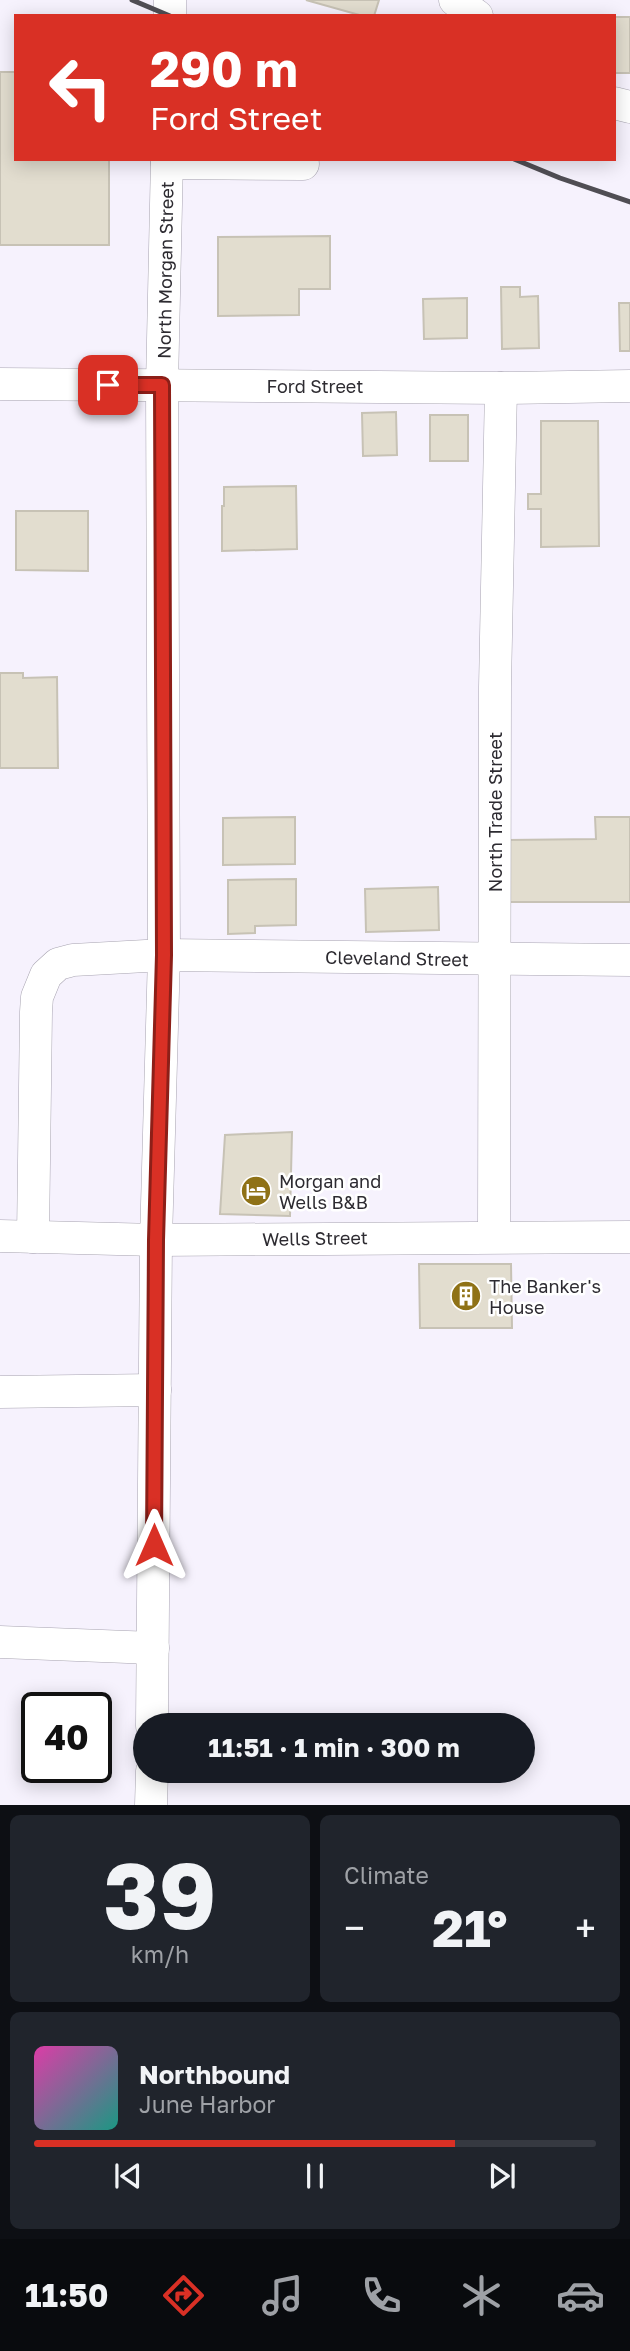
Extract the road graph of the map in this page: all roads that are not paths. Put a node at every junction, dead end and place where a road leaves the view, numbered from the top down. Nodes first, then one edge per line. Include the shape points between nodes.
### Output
1 (455, 0) edge
2 (474, 14) edge
3 (167, 161) edge
4 (303, 164) dead end
5 (0, 384) edge
6 (162, 385) junction
7 (501, 388) junction
8 (629, 394) edge
9 (164, 955) junction
10 (496, 959) junction
11 (630, 960) edge
12 (0, 1236) edge
13 (494, 1236) junction
14 (33, 1237) junction
15 (630, 1237) edge
16 (156, 1240) junction
17 (155, 1390) junction
18 (0, 1392) edge
19 (0, 1642) edge
20 (153, 1648) junction
21 (152, 1713) edge
22 (152, 1783) edge
23 (151, 1805) edge

1 - 2 street
3 - 4 street
3 - 6 street, North Morgan Street
5 - 6 street, Ford Street
6 - 7 street, Ford Street
6 - 9 street, North Morgan Street
7 - 8 street, Ford Street
7 - 10 street, North Trade Street
9 - 10 street, Cleveland Street
9 - 14 street, Cleveland Street via 72,960 58,964 46,975 36,1012
9 - 16 street, North Morgan Street
10 - 11 street, Cleveland Street
10 - 13 street, North Trade Street
12 - 14 street, Wells Street
13 - 15 street, Wells Street
13 - 16 street, Wells Street
14 - 16 street, Wells Street
16 - 17 street, North Morgan Street
17 - 18 street
17 - 20 street, North Morgan Street
19 - 20 street
20 - 21 street, North Morgan Street
22 - 23 street

